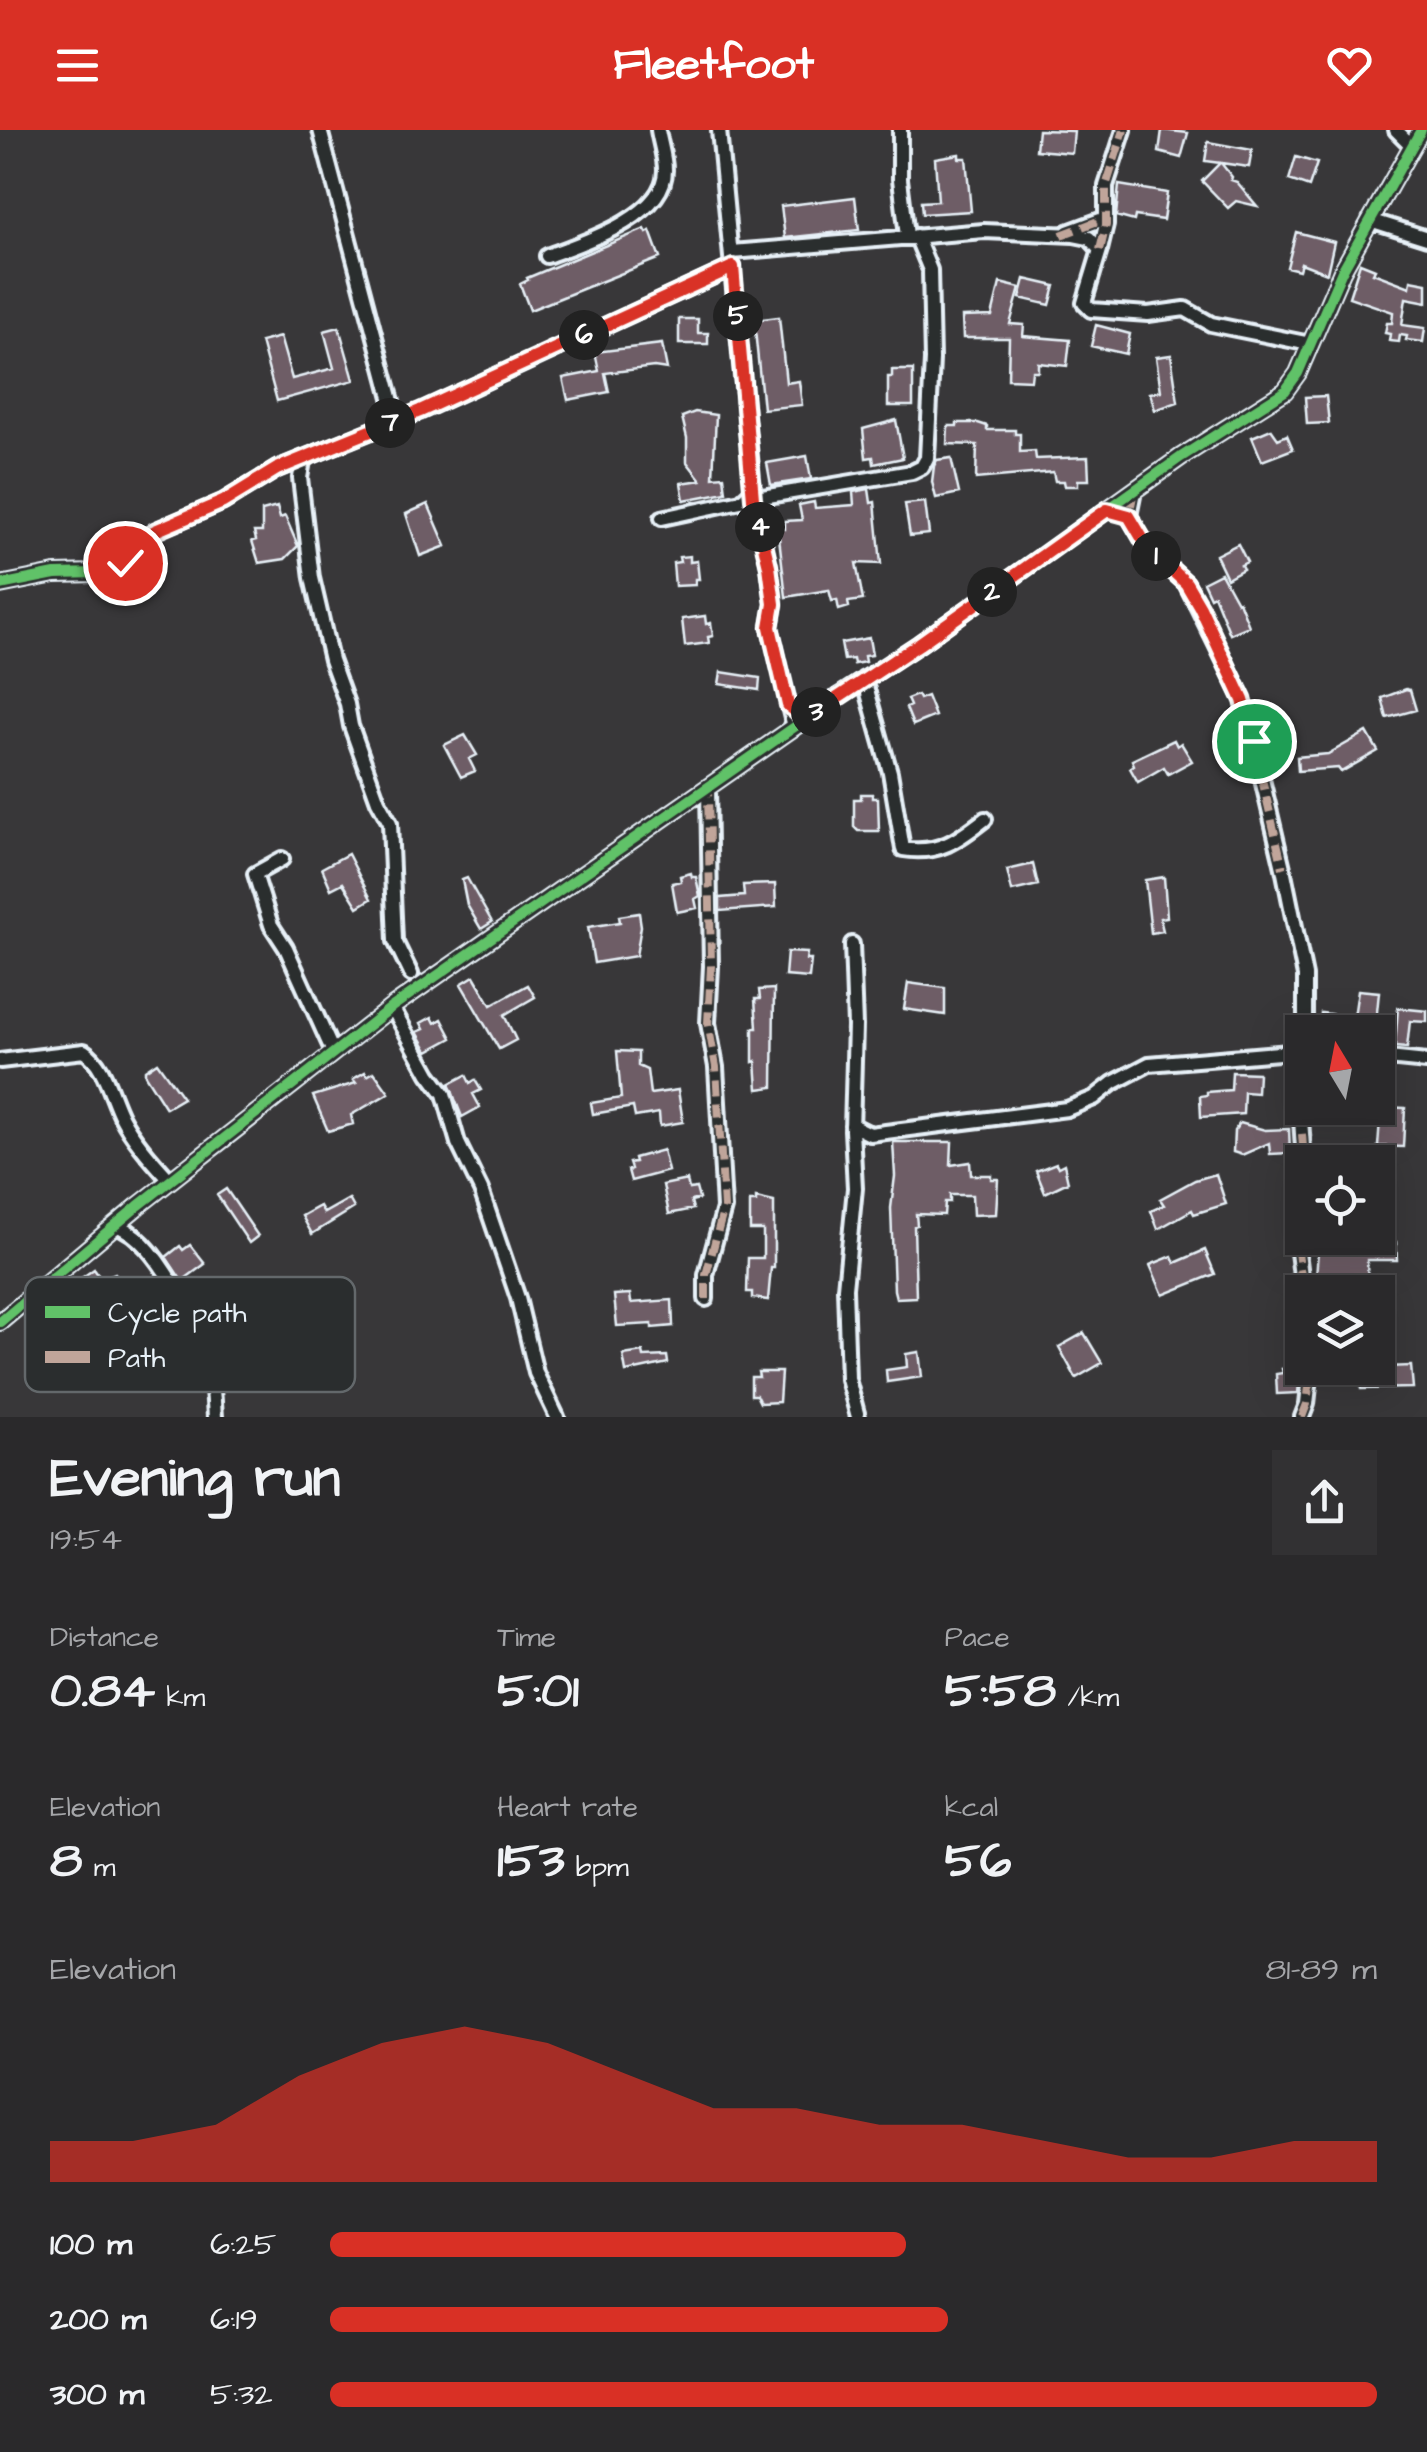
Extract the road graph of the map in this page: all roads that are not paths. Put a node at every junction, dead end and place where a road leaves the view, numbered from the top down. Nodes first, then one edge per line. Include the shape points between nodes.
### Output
1 (320, 130) edge
2 (658, 130) edge
3 (719, 130) edge
4 (900, 130) edge
5 (1124, 130) edge
6 (1396, 130) edge
7 (1422, 130) edge
8 (1412, 146) junction
9 (1106, 218) junction
10 (1370, 220) junction
11 (1061, 234) junction
12 (912, 236) junction
13 (1427, 238) edge
14 (1100, 250) junction
15 (732, 252) junction
16 (547, 256) dead end
17 (733, 267) junction
18 (1310, 344) junction
19 (397, 420) junction
20 (298, 462) junction
21 (1134, 490) junction
22 (749, 496) junction
23 (1107, 510) junction
24 (1129, 516) junction
25 (662, 518) dead end
26 (0, 585) edge
27 (864, 680) junction
28 (788, 705) junction
29 (812, 715) junction
30 (794, 727) junction
31 (708, 787) junction
32 (986, 820) dead end
33 (282, 859) dead end
34 (852, 944) dead end
35 (411, 974) dead end
36 (392, 1007) junction
37 (1304, 1015) edge
38 (1285, 1051) edge
39 (332, 1052) junction
40 (1395, 1059) edge
41 (0, 1060) edge
42 (1427, 1062) edge
43 (852, 1125) junction
44 (870, 1134) junction
45 (853, 1144) junction
46 (170, 1180) junction
47 (123, 1223) junction
48 (56, 1277) edge
49 (168, 1277) edge
50 (706, 1299) dead end
51 (25, 1302) edge
52 (0, 1322) edge
53 (1310, 1385) edge
54 (212, 1392) edge
55 (215, 1417) edge
56 (556, 1417) edge
57 (858, 1417) edge
58 (1302, 1417) edge

1 - 19 street
2 - 16 street via 665,170 654,196 607,234
3 - 15 street
4 - 12 street via 900,179
5 - 9 street via 1106,186
6 - 8 street
7 - 8 street
8 - 10 street
9 - 11 street
9 - 14 street
10 - 13 street
10 - 18 street
11 - 12 street
11 - 14 street via 1089,238
12 - 15 street
12 - 22 street via 926,255 930,288 930,420 922,466
14 - 18 street via 1084,303 1091,310 1185,309 1211,324
15 - 17 street
17 - 19 street
17 - 22 street
18 - 21 street via 1285,391
19 - 20 street
20 - 26 street via 155,531 115,568
20 - 35 street via 310,565 331,660 390,822 395,941
21 - 23 street
21 - 24 street
22 - 25 street
22 - 28 street via 771,585 770,627
23 - 24 street
23 - 27 street
24 - 37 street via 1148,548 1186,583 1243,700 1305,976
27 - 29 street
27 - 32 street via 903,849 955,844
28 - 29 street
28 - 30 street
29 - 30 street
30 - 31 street
31 - 36 street
31 - 50 street via 708,1023 724,1208
33 - 39 street via 254,874
34 - 43 street
36 - 39 street
36 - 56 street via 444,1094
38 - 44 street via 1149,1064 1067,1108
39 - 46 street
40 - 42 street
41 - 46 street via 89,1053 124,1122
43 - 44 street
43 - 45 street
44 - 45 street
45 - 57 street via 845,1288 848,1379
46 - 47 street
47 - 48 street
47 - 49 street
51 - 52 street
53 - 58 street
54 - 55 street

